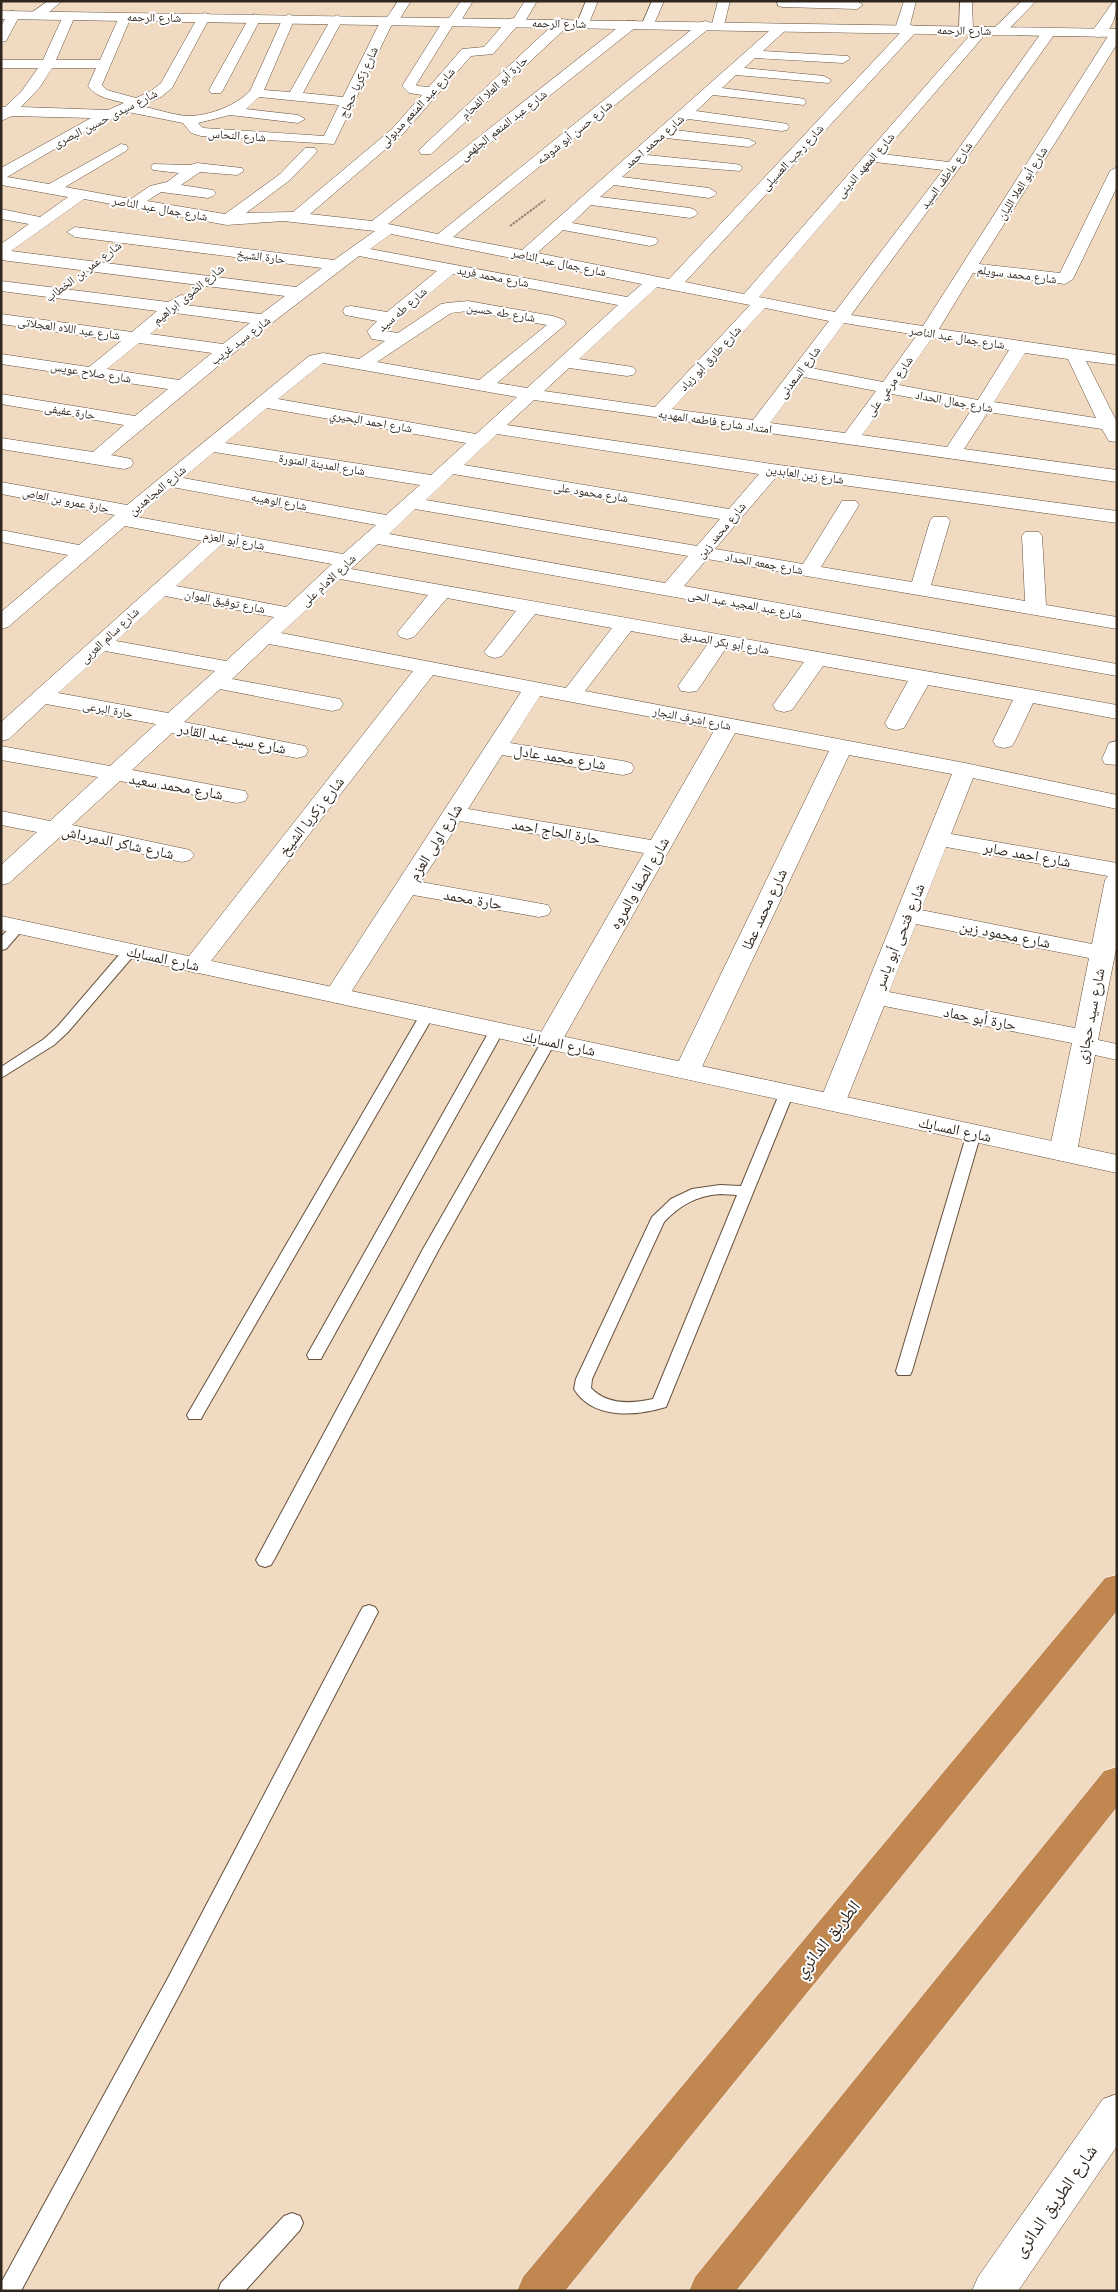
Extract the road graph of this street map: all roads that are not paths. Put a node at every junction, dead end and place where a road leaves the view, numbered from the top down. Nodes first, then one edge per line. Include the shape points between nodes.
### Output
1 (56, 1) edge
2 (405, 1) edge
3 (467, 1) edge
4 (530, 1) edge
5 (592, 1) edge
6 (658, 1) edge
7 (724, 1) edge
8 (910, 1) edge
9 (966, 1) edge
10 (1030, 1) edge
11 (782, 2) edge
12 (858, 3) edge
13 (1117, 6) edge
14 (278, 7) dead end
15 (124, 11) junction
16 (200, 14) junction
17 (8, 15) edge
18 (333, 15) junction
19 (36, 16) junction
20 (69, 16) junction
21 (260, 18) junction
22 (289, 18) junction
23 (390, 20) junction
24 (452, 21) junction
25 (516, 22) junction
26 (563, 23) junction
27 (583, 23) junction
28 (631, 24) junction
29 (648, 24) junction
30 (712, 26) junction
31 (779, 27) junction
32 (850, 28) junction
33 (907, 29) junction
34 (966, 30) junction
35 (982, 30) junction
36 (999, 31) junction
37 (1049, 32) junction
38 (1098, 32) junction
39 (1117, 33) edge
40 (1, 38) edge
41 (754, 54) junction
42 (843, 59) dead end
43 (1, 64) edge
44 (47, 64) junction
45 (105, 64) junction
46 (734, 71) junction
47 (824, 80) dead end
48 (216, 90) dead end
49 (712, 91) junction
50 (434, 92) junction
51 (256, 93) junction
52 (294, 97) junction
53 (348, 102) junction
54 (799, 102) dead end
55 (131, 105) junction
56 (229, 111) junction
57 (4, 113) edge
58 (111, 114) junction
59 (685, 114) junction
60 (298, 119) dead end
61 (188, 120) junction
62 (782, 126) dead end
63 (664, 133) junction
64 (326, 141) joint
65 (749, 143) dead end
66 (121, 148) dead end
67 (310, 151) dead end
68 (426, 151) dead end
69 (636, 158) junction
70 (872, 158) junction
71 (158, 167) dead end
72 (953, 167) junction
73 (735, 168) dead end
74 (192, 170) junction
75 (237, 171) dead end
76 (1117, 171) edge
77 (1, 174) edge
78 (263, 174) dead end
79 (286, 176) junction
80 (1, 180) edge
81 (610, 180) junction
82 (164, 188) junction
83 (51, 189) junction
84 (208, 193) dead end
85 (708, 193) dead end
86 (82, 194) junction
87 (588, 200) junction
88 (133, 204) junction
89 (164, 210) junction
90 (690, 213) dead end
91 (1, 214) edge
92 (290, 216) junction
93 (228, 220) junction
94 (43, 222) junction
95 (559, 225) junction
96 (382, 227) junction
97 (664, 227) dead end
98 (75, 232) dead end
99 (126, 238) junction
100 (442, 238) junction
101 (8, 240) edge
102 (650, 241) junction
103 (1, 251) edge
104 (356, 251) junction
105 (238, 253) junction
106 (1, 255) edge
107 (526, 255) junction
108 (337, 265) junction
109 (89, 266) junction
110 (450, 268) junction
111 (969, 268) junction
112 (618, 274) junction
113 (204, 281) junction
114 (654, 281) junction
115 (674, 285) junction
116 (1, 286) edge
117 (55, 291) junction
118 (301, 293) junction
119 (754, 301) junction
120 (630, 302) junction
121 (172, 307) junction
122 (351, 311) dead end
123 (390, 318) junction
124 (841, 318) junction
125 (8, 320) edge
126 (266, 320) junction
127 (1, 332) edge
128 (928, 332) junction
129 (136, 337) junction
130 (401, 340) junction
131 (1020, 347) junction
132 (228, 350) junction
133 (1073, 352) junction
134 (1, 359) edge
135 (316, 360) joint
136 (1117, 360) edge
137 (565, 362) junction
138 (30, 363) junction
139 (363, 364) junction
140 (627, 371) dead end
141 (799, 372) junction
142 (92, 373) junction
143 (8, 379) dead end
144 (484, 385) junction
145 (180, 386) junction
146 (597, 388) dead end
147 (888, 389) junction
148 (530, 394) junction
149 (1095, 398) junction
150 (1, 400) edge
151 (1117, 401) edge
152 (263, 402) junction
153 (584, 402) junction
154 (983, 406) junction
155 (659, 413) junction
156 (138, 422) junction
157 (758, 426) junction
158 (1113, 433) edge
159 (486, 434) junction
160 (850, 439) junction
161 (1, 443) edge
162 (210, 446) junction
163 (953, 453) junction
164 (96, 458) junction
165 (124, 463) dead end
166 (772, 470) junction
167 (441, 475) junction
168 (1117, 476) edge
169 (168, 481) junction
170 (1, 488) edge
171 (411, 503) junction
172 (849, 505) dead end
173 (126, 516) junction
174 (733, 516) junction
175 (1117, 517) edge
176 (940, 520) dead end
177 (390, 522) junction
178 (1, 536) edge
179 (1032, 536) dead end
180 (218, 537) junction
181 (373, 537) junction
182 (82, 552) junction
183 (702, 553) junction
184 (340, 566) junction
185 (808, 571) junction
186 (159, 588) junction
187 (920, 590) junction
188 (442, 591) junction
189 (669, 591) junction
190 (530, 607) junction
191 (1036, 608) junction
192 (292, 614) junction
193 (1117, 622) edge
194 (1, 623) edge
195 (626, 624) junction
196 (407, 633) dead end
197 (266, 637) junction
198 (720, 641) junction
199 (100, 644) junction
200 (495, 652) dead end
201 (818, 658) junction
202 (427, 668) junction
203 (1117, 670) edge
204 (224, 675) junction
205 (921, 677) junction
206 (689, 686) dead end
207 (534, 688) junction
208 (571, 695) junction
209 (1026, 695) junction
210 (42, 697) junction
211 (332, 704) dead end
212 (784, 705) dead end
213 (1117, 712) edge
214 (171, 723) junction
215 (896, 723) dead end
216 (728, 725) junction
217 (1, 734) edge
218 (1004, 741) dead end
219 (496, 746) junction
220 (842, 746) junction
221 (297, 751) dead end
222 (1, 753) edge
223 (623, 768) dead end
224 (965, 770) junction
225 (114, 775) junction
226 (237, 796) dead end
227 (1117, 802) edge
228 (453, 813) junction
229 (1, 818) edge
230 (55, 828) junction
231 (938, 838) junction
232 (658, 848) junction
233 (182, 856) dead end
234 (1117, 870) edge
235 (4, 872) edge
236 (407, 887) junction
237 (1115, 894) edge
238 (539, 910) dead end
239 (908, 915) junction
240 (10, 925) edge
241 (1, 946) edge
242 (130, 951) junction
243 (1106, 964) edge
244 (195, 965) junction
245 (337, 995) junction
246 (875, 997) junction
247 (427, 1015) junction
248 (497, 1030) junction
249 (549, 1041) junction
250 (1085, 1042) junction
251 (1117, 1052) edge
252 (687, 1071) junction
253 (1, 1074) edge
254 (787, 1092) junction
255 (833, 1102) junction
256 (974, 1133) junction
257 (1063, 1152) junction
258 (1117, 1164) edge
259 (746, 1192) junction
260 (315, 1355) dead end
261 (904, 1371) dead end
262 (195, 1415) dead end
263 (265, 1560) dead end
264 (1117, 1587) edge
265 (369, 1612) dead end
266 (1117, 1781) edge
267 (1117, 2112) edge
268 (292, 2223) dead end
269 (9, 2291) edge
270 (229, 2291) edge
271 (538, 2291) edge
272 (710, 2291) edge
273 (993, 2291) edge

1 - 19 street
2 - 23 street, شارع زكريا حجاج
3 - 24 street
4 - 25 street, شارع عبد المنعم مدبولى
5 - 27 street
6 - 29 street
7 - 30 street
8 - 33 street
9 - 34 street
10 - 36 street
11 - 12 street
11 - 31 street
12 - 32 street
13 - 38 street
14 - 21 street
15 - 16 street, شارع الرحمه
15 - 20 street, شارع الرحمه via 110,16
15 - 45 street
16 - 21 street, شارع الرحمه
16 - 55 street, شارع سيدى حسين البصرى via 167,85 156,94
17 - 19 street, شارع الرحمه
17 - 40 street
18 - 22 street, شارع الرحمه
18 - 23 street, شارع الرحمه
18 - 52 street
19 - 20 street, شارع الرحمه
20 - 44 street
21 - 22 street, شارع الرحمه
21 - 48 street
22 - 51 street
23 - 24 street, شارع الرحمه
23 - 53 street, شارع زكريا حجاج
24 - 25 street, شارع الرحمه
24 - 50 street via 409,87
25 - 26 street, شارع الرحمه
25 - 50 street, شارع عبد المنعم مدبولى via 488,51 467,52
26 - 27 street, شارع الرحمه
26 - 68 street, حارة أبو العلا الفحام
27 - 28 street, شارع الرحمه
28 - 29 street, شارع الرحمه
28 - 96 street, شارع عبد المنعم الجلهمى
29 - 30 street, شارع الرحمه
30 - 31 street, شارع الرحمه
30 - 100 street, شارع حسن أبو شوشه
31 - 32 street, شارع الرحمه
31 - 41 street, شارع محمد احمد
32 - 33 street, شارع الرحمه
33 - 34 street, شارع الرحمه
33 - 115 street, شارع رجب العسيلى
34 - 35 street, شارع الرحمه
35 - 36 street, شارع الرحمه
35 - 70 street, شارع المعهد الدينى
36 - 37 street, شارع الرحمه
37 - 38 street, شارع الرحمه
37 - 72 street, شارع عاطف السيد
38 - 39 street, شارع الرحمه
39 - 111 street, شارع أبو العلا اللبان
41 - 42 street
41 - 46 street, شارع محمد احمد
43 - 44 street
44 - 45 street
44 - 57 street via 41,78
45 - 55 street, شارع النحاس via 96,89
46 - 47 street
46 - 49 street, شارع محمد احمد
49 - 54 street
49 - 59 street, شارع محمد احمد
50 - 92 street, شارع عبد المنعم مدبولى via 397,132
51 - 52 street
51 - 56 street
52 - 53 street
53 - 64 street, شارع زكريا حجاج via 330,140
55 - 58 street, شارع سيدى حسين البصرى
55 - 61 street, شارع النحاس
56 - 60 street
56 - 61 street
57 - 58 street
58 - 77 street, شارع سيدى حسين البصرى
59 - 62 street
59 - 63 street, شارع محمد احمد
61 - 64 street, شارع النحاس via 202,132
63 - 65 street
63 - 69 street, شارع محمد احمد
66 - 83 street
67 - 79 street
69 - 73 street
69 - 81 street, شارع محمد احمد
70 - 72 street
70 - 119 street, شارع المعهد الدينى
71 - 74 street
72 - 124 street, شارع عاطف السيد
74 - 75 street via 201,166
74 - 82 street
76 - 111 street, شارع محمد سويلم via 1065,279
78 - 79 street
79 - 93 street
80 - 83 street, شارع جمال عبد الناصر
81 - 85 street
81 - 87 street, شارع محمد احمد
82 - 84 street
82 - 88 street
83 - 86 street, شارع جمال عبد الناصر
86 - 88 street, شارع جمال عبد الناصر
86 - 94 street
87 - 90 street
87 - 95 street, شارع محمد احمد
88 - 89 street, شارع جمال عبد الناصر
89 - 93 street, شارع جمال عبد الناصر
89 - 99 street, شارع عمر بن الخطاب
91 - 94 street
92 - 93 street, شارع جمال عبد الناصر
92 - 96 street, شارع جمال عبد الناصر
92 - 105 street, شارع الضوى ابراهيم
94 - 101 street
95 - 102 street
95 - 107 street, شارع محمد احمد
96 - 100 street, شارع جمال عبد الناصر
96 - 104 street, شارع سيد غريب
97 - 102 street
98 - 99 street, حارة الشيخ
99 - 105 street, حارة الشيخ
99 - 109 street, شارع عمر بن الخطاب
100 - 107 street, شارع جمال عبد الناصر
101 - 103 street
102 - 112 street
104 - 108 street, شارع سيد غريب
104 - 110 street, شارع محمد فريد
105 - 108 street, حارة الشيخ
105 - 113 street, شارع الضوى ابراهيم
106 - 109 street
107 - 112 street, شارع جمال عبد الناصر
108 - 118 street, شارع سيد غريب
109 - 113 street
109 - 117 street, شارع عمر بن الخطاب
110 - 120 street, شارع محمد فريد
110 - 123 street, شارع طه سيد
111 - 128 street, شارع أبو العلا اللبان
112 - 114 street, شارع جمال عبد الناصر
113 - 118 street
113 - 121 street, شارع الضوى ابراهيم
114 - 115 street, شارع جمال عبد الناصر
114 - 120 street, شارع الامام على
115 - 119 street, شارع جمال عبد الناصر
116 - 117 street
117 - 121 street
117 - 125 street, شارع عمر بن الخطاب
118 - 126 street, شارع سيد غريب
119 - 124 street, شارع جمال عبد الناصر
119 - 155 street, شارع طارق أبو زياد
120 - 137 street, شارع الامام على
121 - 126 street
121 - 129 street, شارع الضوى ابراهيم
122 - 123 street
123 - 130 street, شارع طه سيد via 375,334
124 - 128 street, شارع جمال عبد الناصر
124 - 141 street, شارع السعدنى
125 - 127 street, شارع عمر بن الخطاب
125 - 129 street, شارع عبد اللاه العجلاتى
126 - 132 street, شارع سيد غريب
128 - 131 street, شارع جمال عبد الناصر
128 - 147 street, شارع مرعي على
129 - 132 street, شارع عبد اللاه العجلاتى
129 - 142 street, شارع الضوى ابراهيم
130 - 139 street, شارع طه حسين
130 - 144 street, شارع طه حسين via 447,308 459,306 558,324
131 - 133 street, شارع جمال عبد الناصر
131 - 154 street
132 - 145 street, شارع سيد غريب
133 - 136 street, شارع جمال عبد الناصر
133 - 149 street
134 - 138 street, شارع صلاح عويس
135 - 139 street, امتداد شارع فاطمه المهديه via 326,358
135 - 152 street, شارع المجاهدين
137 - 140 street
137 - 148 street, شارع الامام على
138 - 142 street, شارع صلاح عويس
138 - 143 street
139 - 144 street, امتداد شارع فاطمه المهديه
141 - 147 street, شارع جمال الحداد
141 - 157 street, شارع السعدنى
142 - 145 street, شارع صلاح عويس
144 - 148 street, امتداد شارع فاطمه المهديه
145 - 156 street, شارع سيد غريب
146 - 153 street
147 - 154 street, شارع جمال الحداد
147 - 160 street, شارع مرعي على
148 - 153 street, امتداد شارع فاطمه المهديه
148 - 159 street, شارع الامام على
149 - 151 street
149 - 158 street
150 - 156 street, حارة عفيفى
152 - 159 street, شارع احمد البحيري
152 - 162 street, شارع المجاهدين
153 - 155 street, امتداد شارع فاطمه المهديه
154 - 158 street, شارع جمال الحداد
154 - 163 street
155 - 157 street, امتداد شارع فاطمه المهديه
156 - 164 street, شارع سيد غريب
157 - 160 street, امتداد شارع فاطمه المهديه
159 - 166 street, شارع زين العابدين
159 - 167 street, شارع الامام على
160 - 163 street, امتداد شارع فاطمه المهديه
161 - 164 street
162 - 167 street, شارع المدينة المنورة
162 - 169 street, شارع المجاهدين
163 - 168 street, امتداد شارع فاطمه المهديه
164 - 165 street
166 - 174 street, شارع محمد زين
166 - 175 street, شارع زين العابدين
167 - 171 street, شارع الامام على
167 - 174 street, شارع محمود على
169 - 173 street, شارع المجاهدين
169 - 177 street, شارع الوهيبه
170 - 173 street, حارة عمرو بن العاص
171 - 177 street, شارع الامام على
171 - 183 street, شارع جمعه الحداد
172 - 185 street
173 - 180 street, شارع أبو العزم
173 - 182 street, شارع المجاهدين
174 - 183 street, شارع محمد زين
176 - 187 street
177 - 181 street, شارع الامام على
178 - 182 street
179 - 191 street
180 - 184 street, شارع أبو العزم
180 - 186 street, شارع سالم العربى
181 - 184 street, شارع الامام على
181 - 189 street, شارع عبد المجيد عبد الحى
182 - 194 street, شارع المجاهدين
183 - 185 street, شارع جمعه الحداد
183 - 189 street, شارع محمد زين
184 - 188 street, شارع أبو بكر الصديق
184 - 192 street, شارع الامام على
185 - 187 street, شارع جمعه الحداد
186 - 192 street, شارع توفيق الموان
186 - 199 street, شارع سالم العربى
187 - 191 street, شارع جمعه الحداد
188 - 190 street, شارع أبو بكر الصديق
188 - 196 street
189 - 203 street, شارع عبد المجيد عبد الحى
190 - 195 street, شارع أبو بكر الصديق
190 - 200 street
191 - 193 street, شارع جمعه الحداد
192 - 197 street, شارع الامام على
195 - 198 street, شارع أبو بكر الصديق
195 - 208 street
197 - 202 street, شارع اشرف النجار
197 - 204 street, شارع الامام على
198 - 201 street, شارع أبو بكر الصديق
198 - 206 street
199 - 204 street
199 - 210 street, شارع سالم العربى
201 - 205 street, شارع أبو بكر الصديق
201 - 212 street
202 - 207 street, شارع اشرف النجار
202 - 244 street, شارع زكريا الشيخ
204 - 211 street
204 - 214 street, شارع الامام على
205 - 209 street, شارع أبو بكر الصديق
205 - 215 street
207 - 208 street, شارع اشرف النجار
207 - 219 street, شارع اولى العزم
208 - 216 street, شارع اشرف النجار
209 - 213 street, شارع أبو بكر الصديق
209 - 218 street
210 - 214 street, حارة البرعى
210 - 217 street, شارع سالم العربى
214 - 221 street, شارع سيد عبد القادر
214 - 225 street, شارع الامام على
216 - 220 street, شارع اشرف النجار
216 - 232 street, شارع الصفا والمروه
219 - 223 street, شارع محمد عادل
219 - 228 street, شارع اولى العزم
220 - 224 street, شارع اشرف النجار
220 - 252 street, شارع محمد عطا
222 - 225 street, شارع محمد سعيد
224 - 227 street, شارع اشرف النجار
224 - 231 street, شارع فتحى أبو ياسر
225 - 226 street, شارع محمد سعيد
225 - 230 street, شارع الامام على
228 - 232 street, حارة الحاج احمد
228 - 236 street, شارع اولى العزم
229 - 230 street, شارع شاكر الدمرداش
230 - 233 street, شارع شاكر الدمرداش
230 - 235 street, شارع الامام على
231 - 234 street, شارع احمد صابر
231 - 239 street, شارع فتحى أبو ياسر
232 - 249 street, شارع الصفا والمروه
236 - 238 street, حارة محمد
236 - 245 street, شارع اولى العزم
237 - 243 street, شارع سيد حجازى
239 - 243 street, شارع محمود زين
239 - 246 street, شارع فتحى أبو ياسر
240 - 241 lane
240 - 242 street, شارع المسابك
242 - 244 street, شارع المسابك
242 - 253 lane via 63,1029
243 - 250 street, شارع سيد حجازى
244 - 245 street, شارع المسابك
245 - 247 street, شارع المسابك
246 - 250 street, حارة أبو حماد
246 - 255 street, شارع فتحى أبو ياسر
247 - 248 street, شارع المسابك
247 - 262 lane
248 - 249 street, شارع المسابك
248 - 260 lane
249 - 252 street, شارع المسابك
249 - 263 lane via 432,1249
250 - 251 street, حارة أبو حماد
250 - 257 street, شارع سيد حجازى
252 - 254 street, شارع المسابك
254 - 255 street, شارع المسابك
254 - 259 lane
255 - 256 street, شارع المسابك
256 - 257 street, شارع المسابك
256 - 261 lane
257 - 258 street, شارع المسابك
259 - 259 lane via 699,1190 666,1209 657,1220 584,1379 582,1389 595,1403 622,1408 642,1408 660,1403
264 - 271 highway, الطريق الدائري
265 - 269 lane via 175,1984
266 - 272 highway
267 - 273 street, شارع الطريق الدائرى
268 - 270 lane

